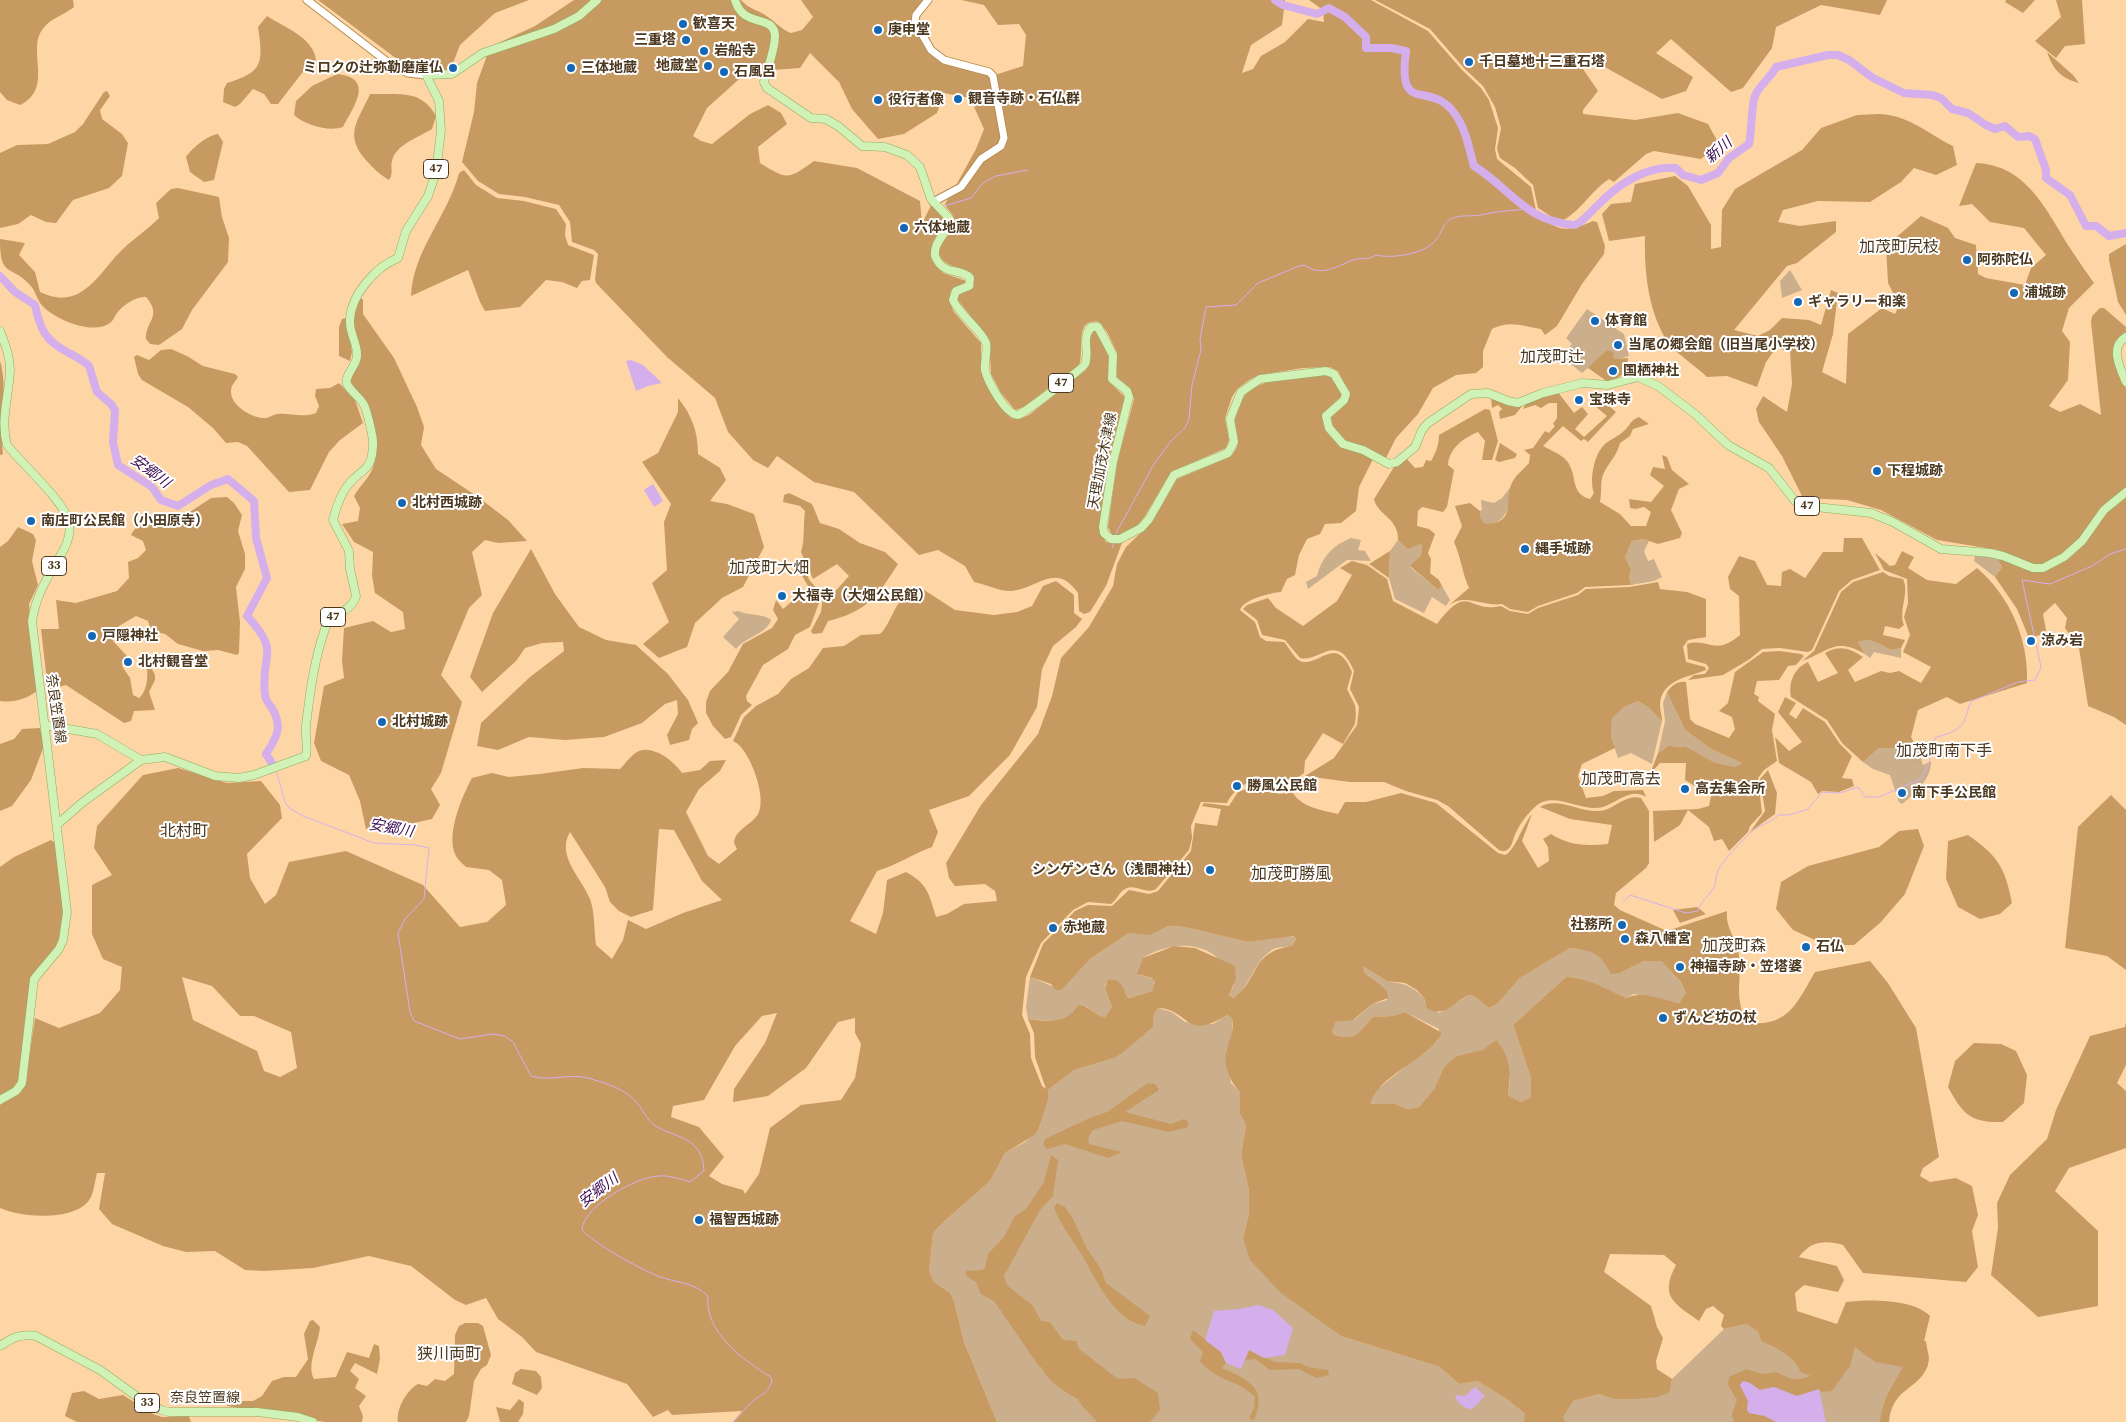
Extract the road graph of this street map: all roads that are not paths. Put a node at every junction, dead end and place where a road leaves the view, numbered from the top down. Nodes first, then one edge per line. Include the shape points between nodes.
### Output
1 (307, 0) edge
2 (597, 0) edge
3 (736, 0) edge
4 (928, 0) edge
5 (426, 74) junction
6 (933, 202) junction
7 (0, 332) edge
8 (2126, 337) edge
9 (2126, 382) edge
10 (2126, 492) edge
11 (45, 725) junction
12 (141, 760) junction
13 (58, 823) junction
14 (0, 1100) edge
15 (0, 1346) edge
16 (314, 1422) edge

1 - 5 main road via 390,64 408,73
2 - 5 main road via 579,16 554,29 483,53 452,74
3 - 6 main road, 天理加茂木津線 / 47 via 742,14 762,20 772,28 775,36 764,82 767,88 811,118 826,119 838,126 862,146 884,147 908,155 920,167
4 - 6 main road via 916,15 915,22 926,44 944,60 990,72 1004,138 1001,146 981,159 961,187
5 - 12 main road, 47 via 439,101 441,131 432,186 406,231 398,258 369,279 351,315 350,324 358,354 347,383 365,406 374,443 371,461 362,474 347,486 333,520 349,551 356,596 348,608 332,618 325,628 316,661 306,726 306,756 239,778 214,776 165,758
6 - 10 main road, 天理加茂木津線 / 47 via 946,212 949,220 936,246 935,256 945,269 970,278 969,286 956,291 953,300 985,341 987,376 1010,412 1018,415 1026,411 1083,368 1086,361 1085,337 1090,328 1097,326 1103,334 1114,358 1112,379 1129,397 1113,462 1103,527 1105,535 1112,540 1140,528 1149,519 1174,476 1228,454 1234,442 1230,419 1240,392 1260,379 1326,371 1334,374 1346,394 1344,400 1326,416 1328,428 1342,444 1363,450 1389,464 1397,462 1415,447 1428,423 1471,394 1488,393 1518,403 1583,383 1608,385 1627,378 1641,378 1683,405 1728,445 1769,468 1798,503 1871,513 1941,549 2003,556 2033,568 2049,567 2064,557 2082,541 2108,506
7 - 11 main road, 奈良笠置線 / 33 via 10,369 3,421 5,439 64,508 69,524 64,549 44,582 32,621
8 - 9 main road via 2119,342 2116,353
11 - 12 main road via 97,734
11 - 13 main road, 奈良笠置線 / 33
12 - 13 main road
13 - 14 main road, 奈良笠置線 / 33 via 67,926 59,949 34,979 22,1083 16,1091
15 - 16 main road, 奈良笠置線 / 33 via 14,1337 36,1336 100,1370 139,1398 169,1412 257,1412

